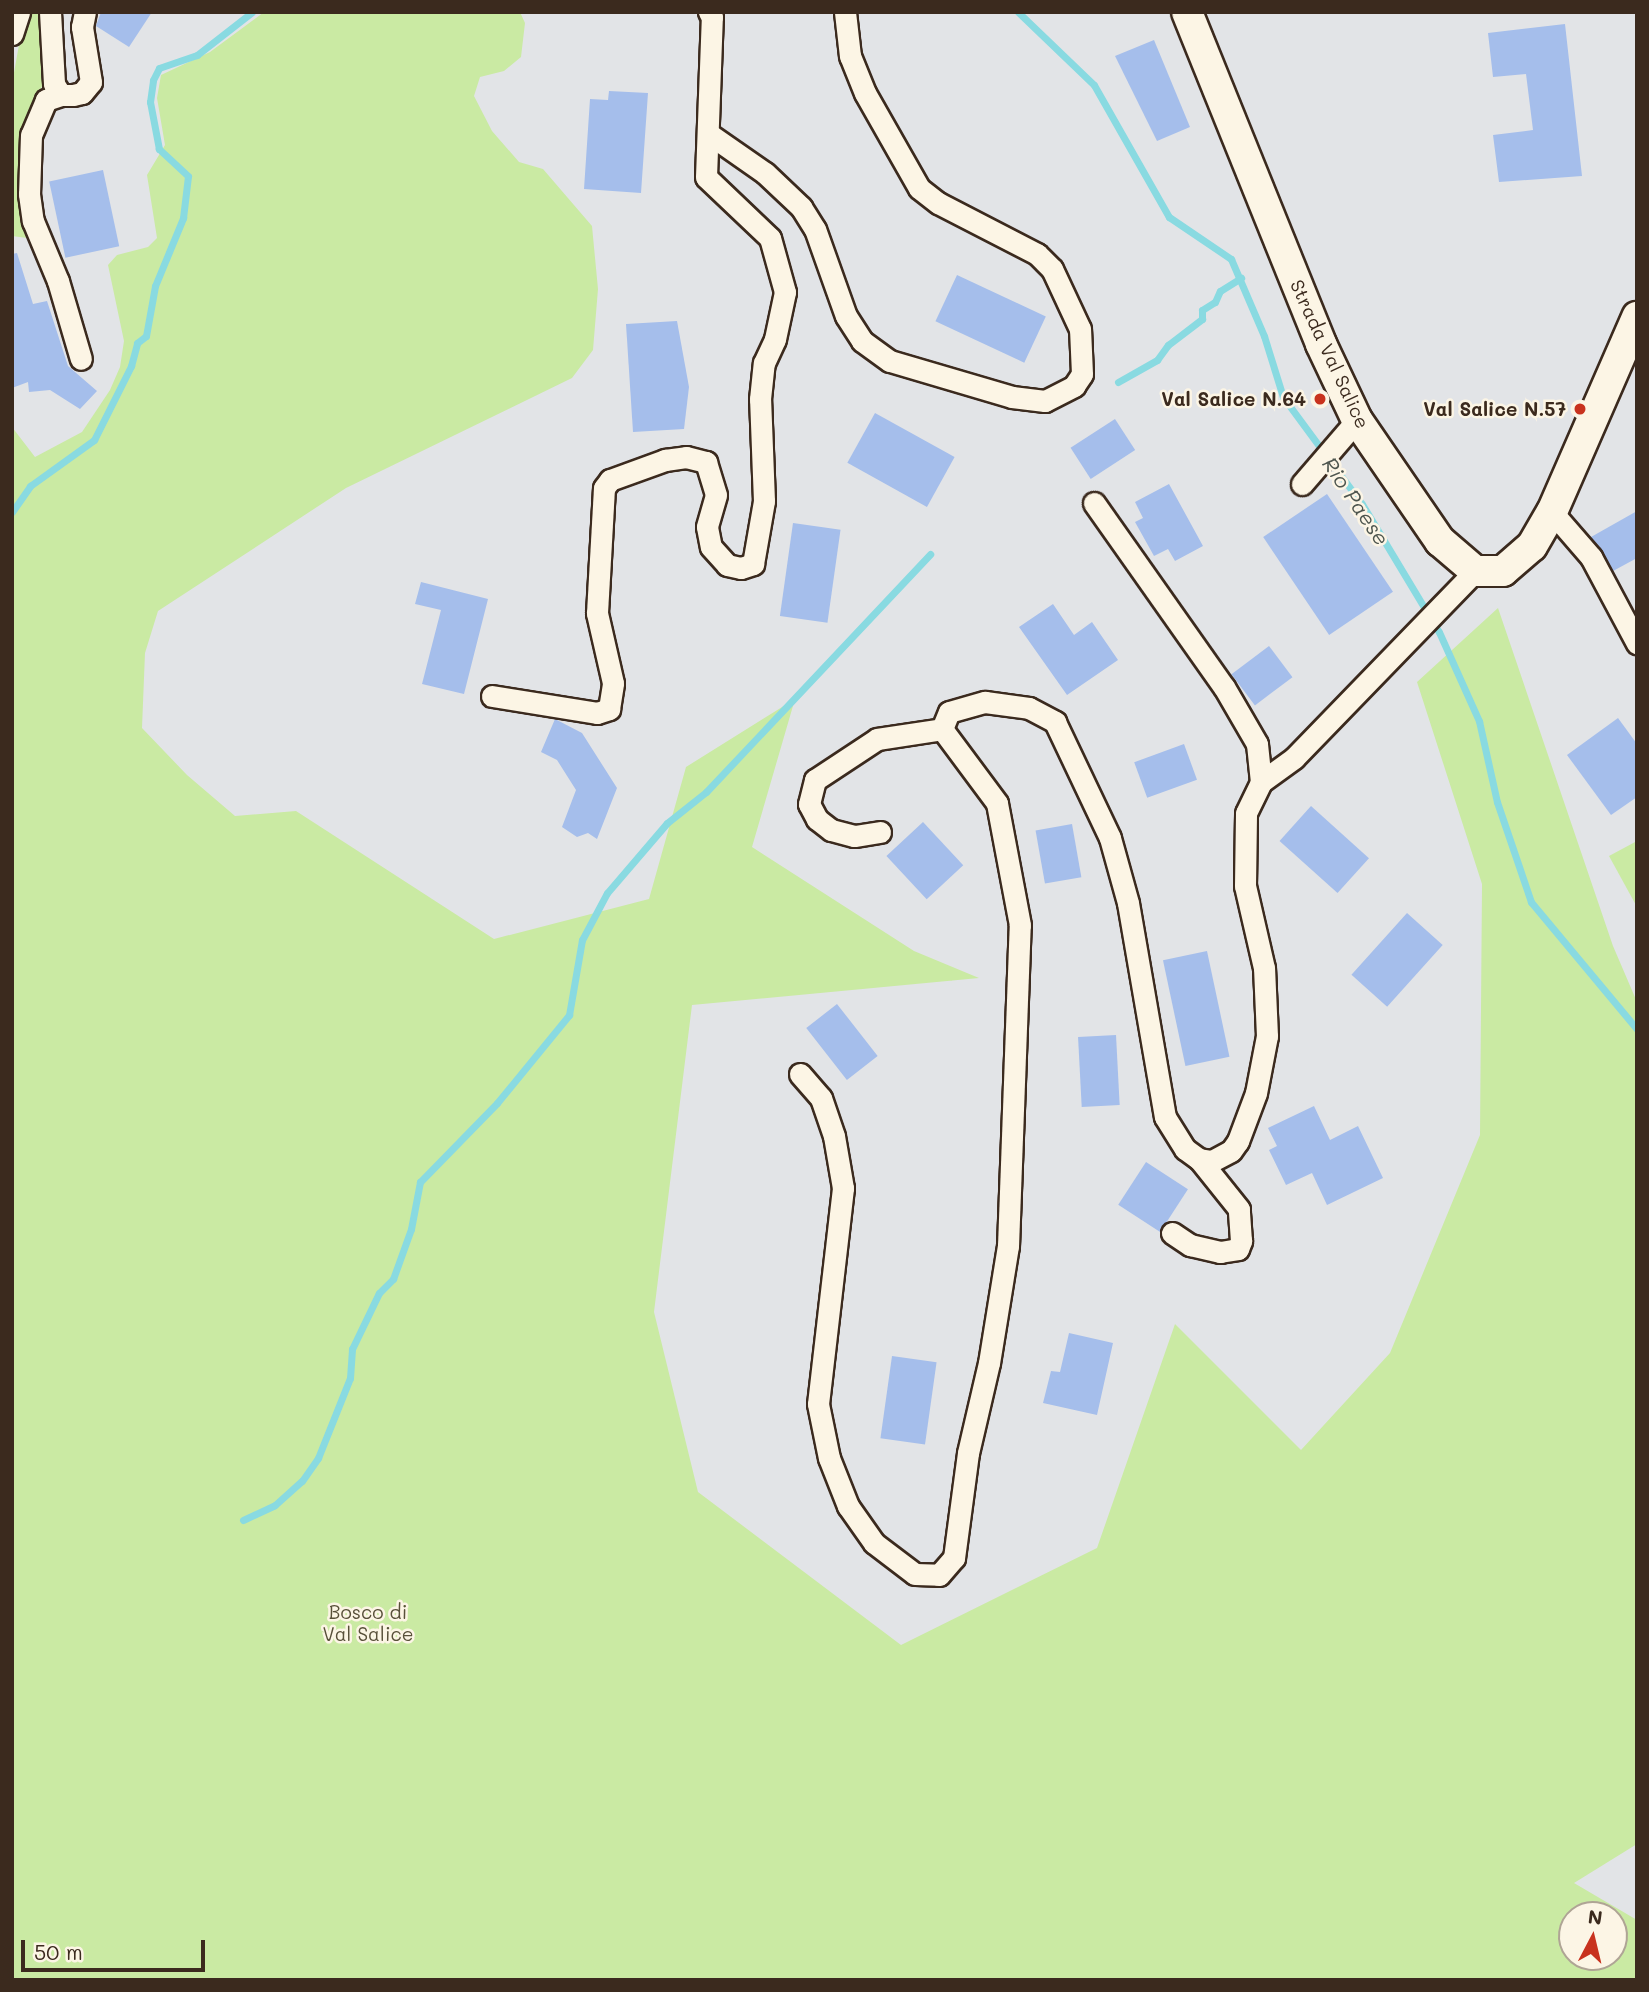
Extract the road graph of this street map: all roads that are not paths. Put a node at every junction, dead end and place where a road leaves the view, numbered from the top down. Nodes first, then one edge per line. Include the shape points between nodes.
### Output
1 (19, 12) edge
2 (50, 12) edge
3 (85, 12) edge
4 (709, 12) edge
5 (845, 12) edge
6 (1187, 12) edge
7 (12, 34) edge
8 (61, 95) junction
9 (709, 134) junction
10 (1637, 317) edge
11 (81, 359) dead end
12 (1357, 420) junction
13 (1309, 475) dead end
14 (1094, 503) dead end
15 (1552, 512) junction
16 (1475, 571) junction
17 (1637, 643) edge
18 (492, 696) dead end
19 (942, 729) junction
20 (1261, 782) junction
21 (880, 832) dead end
22 (800, 1074) dead end
23 (1199, 1159) junction
24 (1172, 1233) dead end

1 - 7 street
2 - 8 street via 54,84
3 - 8 street via 82,27 91,82 82,93
4 - 9 street
5 - 9 street via 850,57 865,93 919,188 938,203 1037,254 1052,269 1083,340 1082,374 1074,386 1045,401 1012,397 890,361 862,341 846,316 815,229 801,207 765,173
6 - 12 street, Strada Val Salice via 1321,344
8 - 11 street via 46,100 31,135 29,194 33,221 58,282
9 - 18 street via 706,177 770,238 785,292 775,339 764,363 760,399 764,501 753,564 741,568 727,565 711,547 707,527 716,495 706,462 686,457 665,460 610,480 603,498 597,613 613,682 609,709 597,713
10 - 15 street
12 - 13 street
12 - 16 street, Strada Val Salice via 1440,541
14 - 20 street via 1224,687 1257,744
15 - 16 street via 1532,546 1503,571
15 - 17 street via 1591,557
16 - 20 street via 1294,758
19 - 21 street via 877,739 815,780 809,804 817,819 831,830 854,836
19 - 22 street via 997,803 1020,925 1008,1246 989,1363 968,1452 954,1558 939,1575 915,1574 874,1543 848,1506 829,1458 818,1404 843,1188 834,1136 821,1098
19 - 23 street via 949,712 985,702 1029,708 1055,722 1110,838 1128,902 1165,1117 1177,1139
20 - 23 street via 1246,813 1242,858 1264,968 1267,1036 1256,1093 1238,1141 1222,1158
23 - 24 street via 1239,1209 1241,1241 1238,1249 1220,1252 1190,1245

